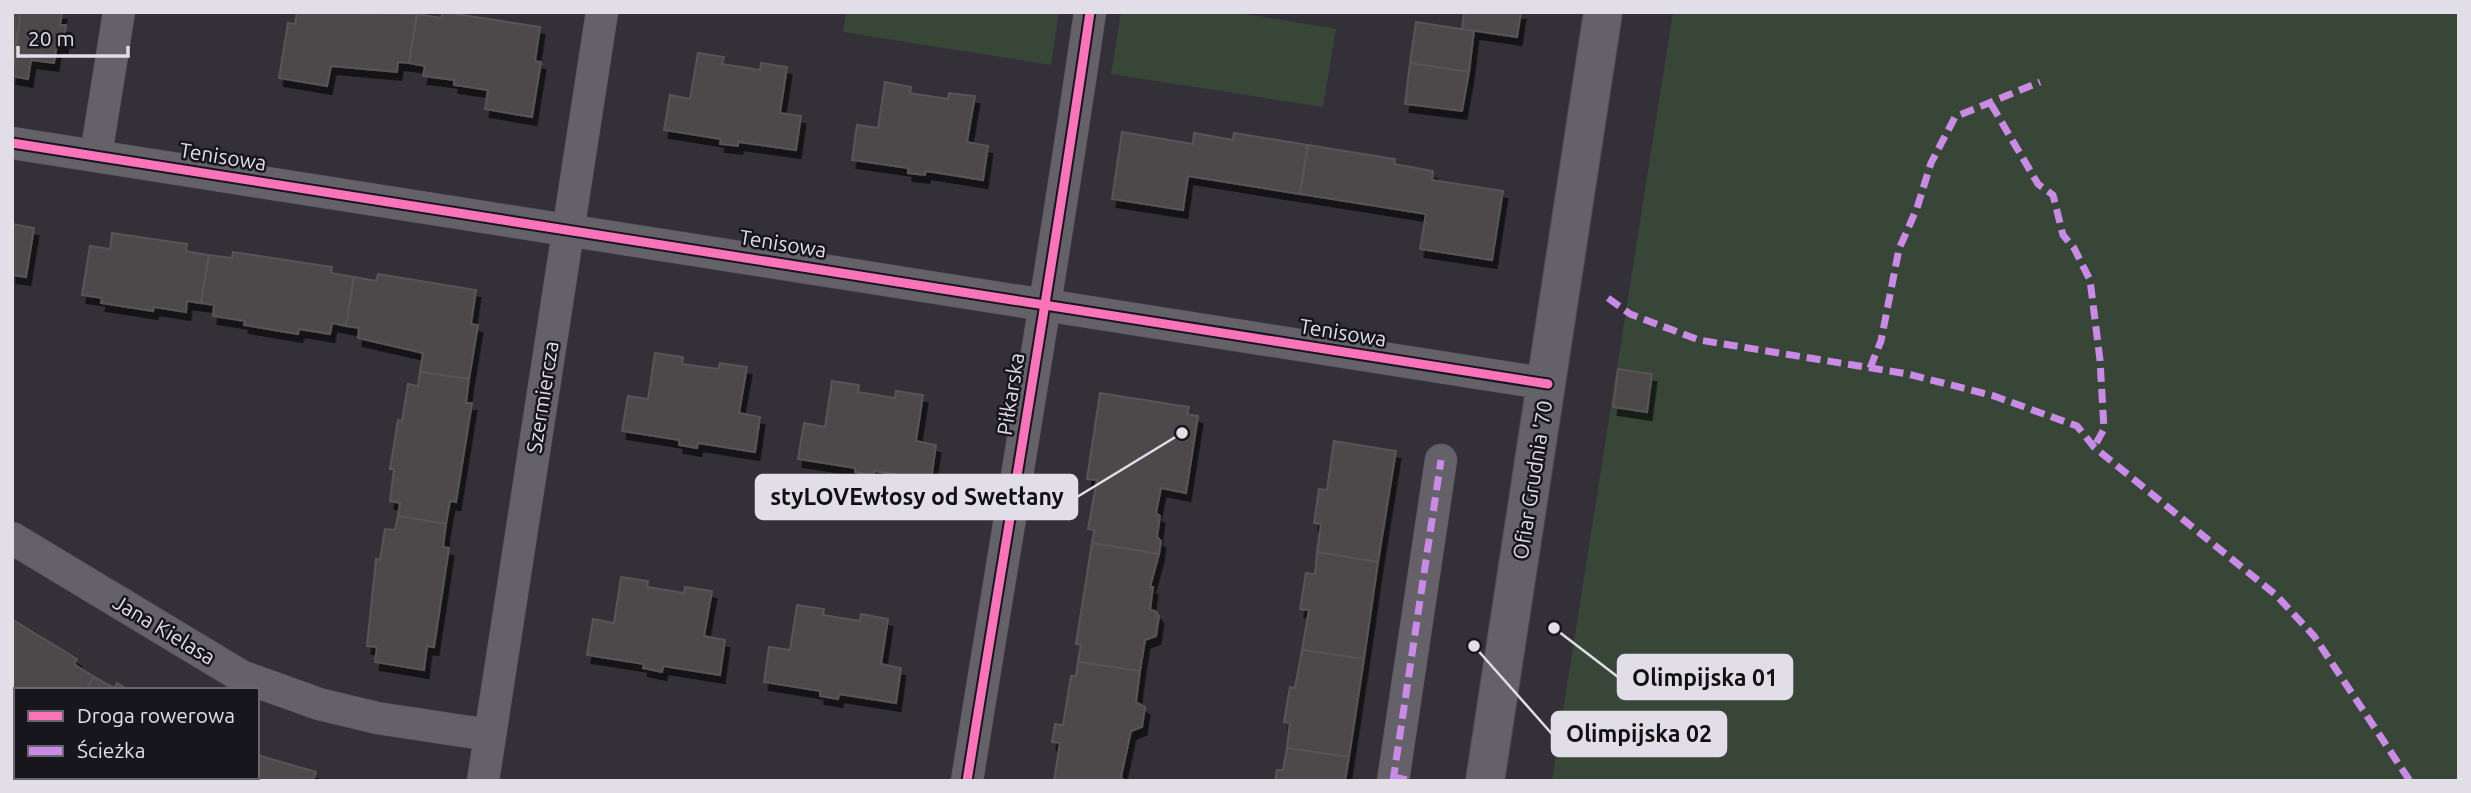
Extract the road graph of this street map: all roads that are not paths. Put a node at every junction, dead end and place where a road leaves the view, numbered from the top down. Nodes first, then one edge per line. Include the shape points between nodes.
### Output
1 (119, 12) edge
2 (602, 12) edge
3 (1090, 12) edge
4 (1603, 12) edge
5 (12, 143) edge
6 (96, 155) junction
7 (569, 228) junction
8 (1045, 303) junction
9 (1548, 384) junction
10 (1441, 460) dead end
11 (12, 538) edge
12 (489, 735) junction
13 (1399, 779) edge
14 (483, 781) edge
15 (967, 781) edge
16 (1485, 781) edge

1 - 6 street
2 - 7 street, Szermiercza
3 - 8 street, Piłkarska
4 - 9 street, Ofiar Grudnia '70
5 - 6 street, Tenisowa
6 - 7 street, Tenisowa
7 - 8 street, Tenisowa
7 - 12 street, Szermiercza
8 - 9 street, Tenisowa
8 - 15 street, Piłkarska
9 - 16 street, Ofiar Grudnia '70
10 - 13 street
11 - 12 street, Jana Kielasa via 242,676 319,704 377,718
12 - 14 street, Szermiercza

